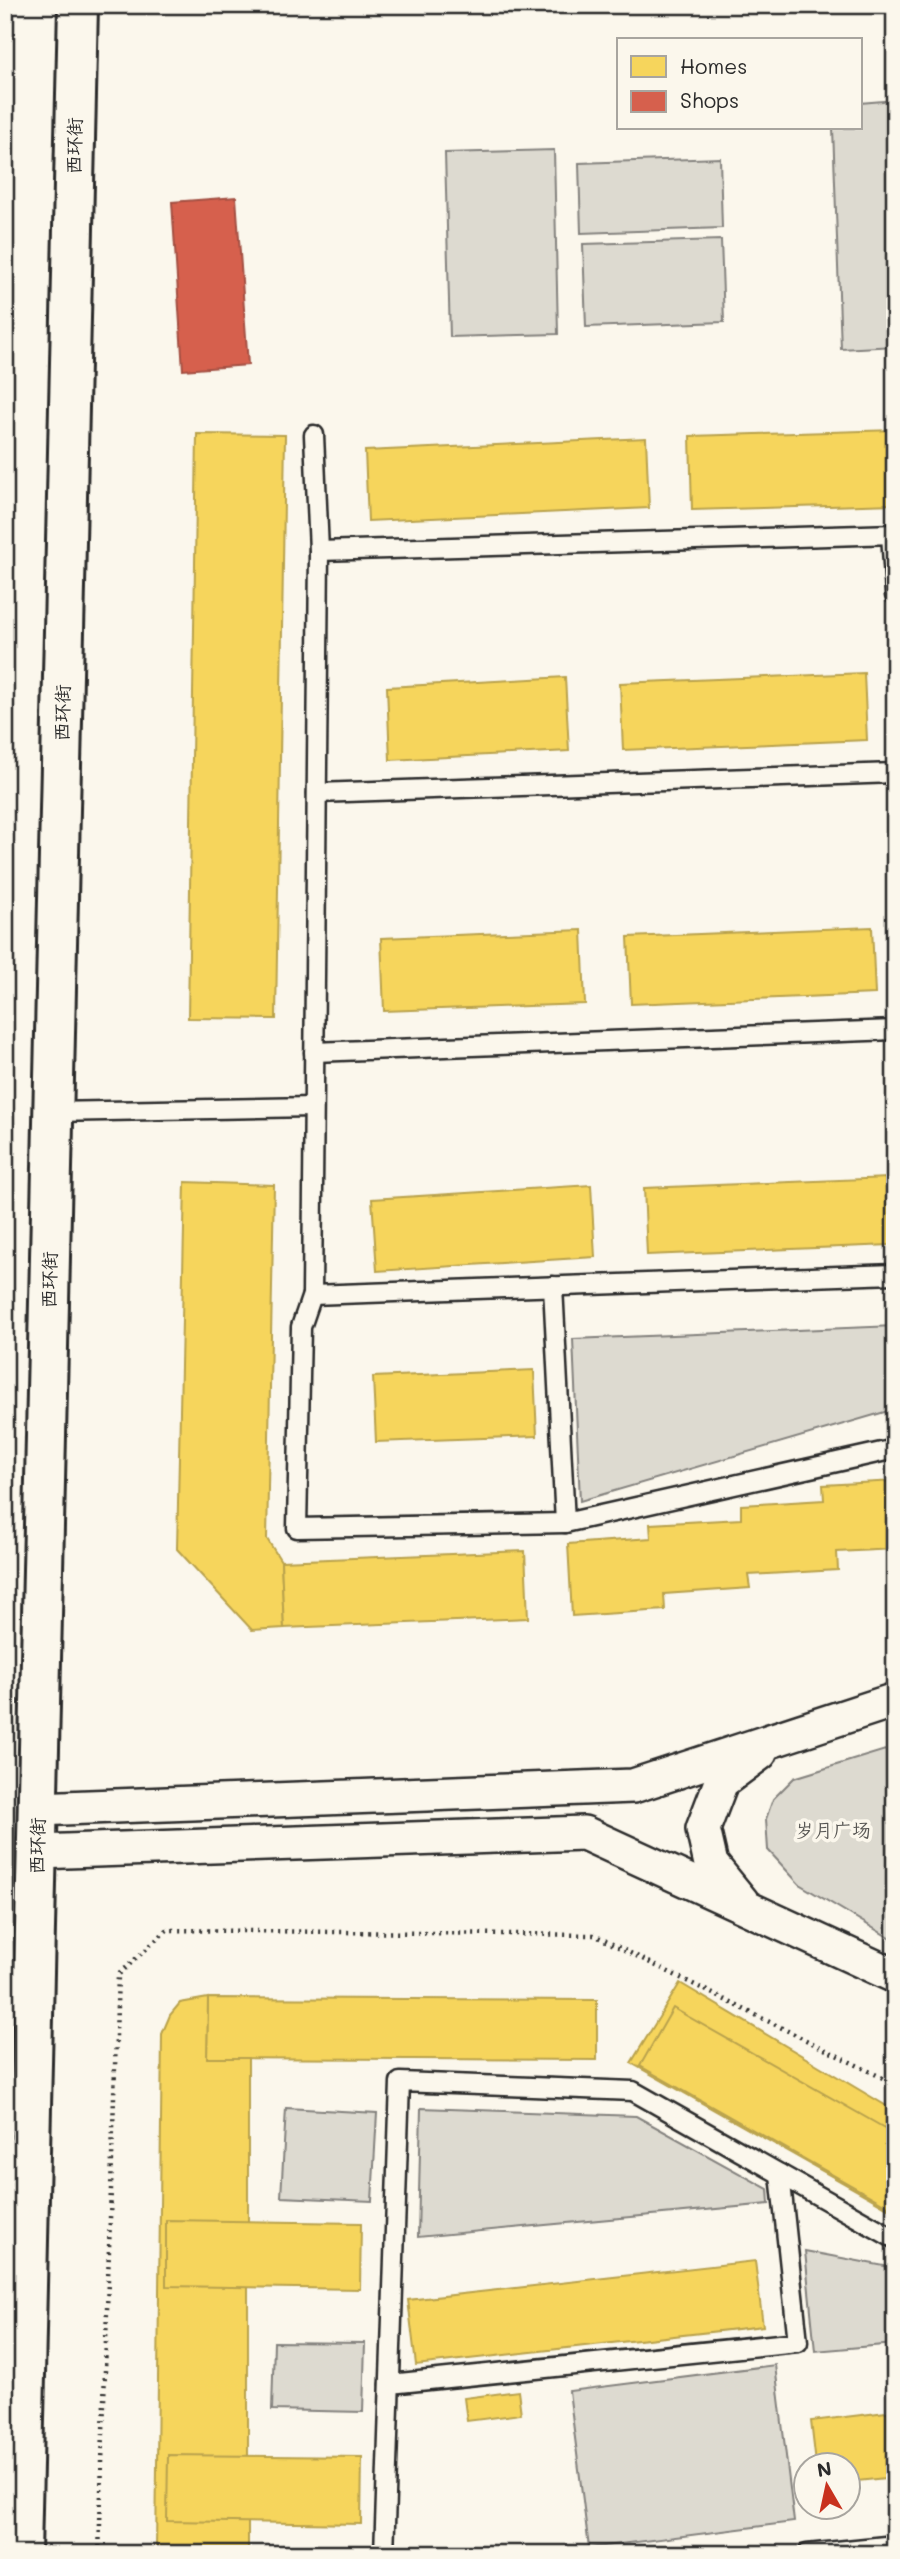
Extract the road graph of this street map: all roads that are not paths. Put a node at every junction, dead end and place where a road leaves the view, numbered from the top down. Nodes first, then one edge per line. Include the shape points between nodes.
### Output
1 (78, 5) edge
2 (314, 435) dead end
3 (893, 534) edge
4 (319, 551) junction
5 (895, 595) edge
6 (895, 773) edge
7 (317, 793) junction
8 (895, 1030) edge
9 (314, 1052) junction
10 (313, 1107) junction
11 (53, 1112) junction
12 (895, 1274) edge
13 (553, 1286) junction
14 (312, 1294) junction
15 (895, 1449) edge
16 (565, 1523) junction
17 (895, 1700) edge
18 (782, 1737) junction
19 (37, 1809) junction
20 (37, 1852) junction
21 (746, 1908) junction
22 (895, 1976) edge
23 (780, 2174) junction
24 (895, 2239) edge
25 (390, 2384) junction
26 (895, 2544) edge
27 (21, 2554) edge
28 (384, 2554) edge
29 (807, 2554) edge

1 - 11 main road, 西环街
2 - 4 lane
3 - 4 lane
3 - 5 lane
4 - 7 lane
6 - 7 lane
7 - 9 lane
8 - 9 lane
9 - 10 lane
10 - 11 lane
10 - 14 lane
11 - 19 main road, 西环街
12 - 13 lane
13 - 14 lane
13 - 16 lane
14 - 16 lane via 301,1327 297,1528
15 - 16 lane
17 - 18 street
18 - 19 street via 632,1786
18 - 21 street via 721,1782 703,1829 711,1864
19 - 20 main road, 西环街
20 - 21 street via 584,1833
20 - 27 main road, 西环街
21 - 22 street
23 - 24 lane
23 - 25 lane via 798,2342
23 - 25 lane via 633,2091 400,2082
25 - 28 lane
26 - 29 lane

